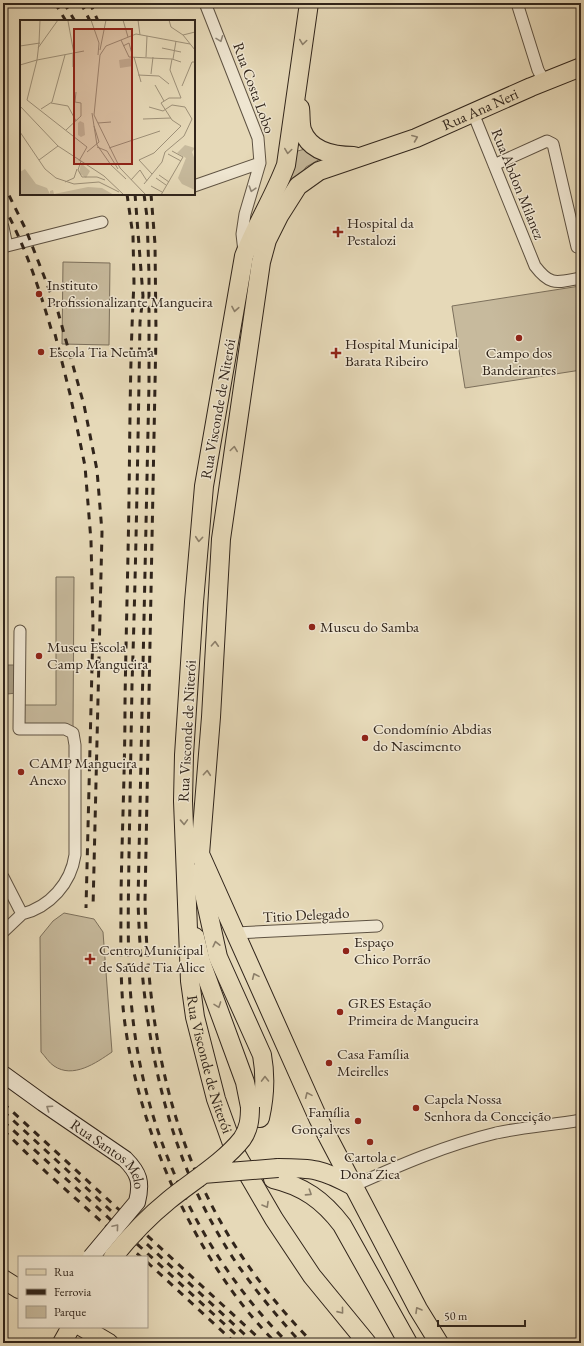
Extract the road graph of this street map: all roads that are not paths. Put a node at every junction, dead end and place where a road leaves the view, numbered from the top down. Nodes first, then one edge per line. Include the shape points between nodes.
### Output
1 (206, 3) edge
2 (309, 3) edge
3 (517, 3) edge
4 (581, 67) edge
5 (544, 81) junction
6 (297, 85) junction
7 (473, 113) junction
8 (379, 152) junction
9 (260, 163) junction
10 (494, 165) junction
11 (195, 186) edge
12 (102, 222) dead end
13 (3, 227) edge
14 (5, 247) edge
15 (577, 247) dead end
16 (244, 256) junction
17 (581, 278) edge
18 (204, 486) junction
19 (228, 488) junction
20 (201, 518) junction
21 (223, 523) junction
22 (20, 631) dead end
23 (200, 854) junction
24 (3, 876) edge
25 (186, 901) junction
26 (22, 914) junction
27 (377, 926) dead end
28 (3, 932) edge
29 (236, 933) junction
30 (3, 1074) edge
31 (581, 1120) edge
32 (205, 1177) junction
33 (353, 1186) junction
34 (92, 1256) edge
35 (114, 1256) edge
36 (119, 1256) edge
37 (3, 1279) edge
38 (18, 1287) edge
39 (66, 1328) edge
40 (70, 1328) edge
41 (84, 1328) edge
42 (59, 1343) edge
43 (62, 1343) edge
44 (109, 1343) edge
45 (367, 1343) edge
46 (408, 1343) edge
47 (439, 1343) edge

1 -> 9 street, Rua Costa Lobo via 258,138
2 -> 6 main road
3 - 5 street via 538,70
4 - 5 main road, Rua Ana Neri
5 - 7 main road, Rua Ana Neri
6 - 8 main road via 302,130 323,152 353,156
6 -> 16 main road, Rua Visconde de Niterói via 286,165 277,190 254,231
8 -> 7 main road, Rua Ana Neri
7 - 10 street, Rua Abdon Milanez
19 -> 8 main road, Rua Visconde de Niterói via 261,262 267,240 298,186 319,171
9 - 11 street
9 -> 16 street, Rua Costa Lobo via 245,214 242,234
10 - 15 street via 547,141 553,144
10 - 17 street, Rua Abdon Milanez via 535,266 544,278 552,281
12 - 14 street
13 - 14 street
16 -> 18 main road, Rua Visconde de Niterói
18 - 19 main road
18 - 20 main road, Rua Visconde de Niterói
19 - 21 main road, Rua Visconde de Niterói
20 - 21 main road
20 -> 25 main road, Rua Visconde de Niterói via 184,755
23 -> 21 main road, Rua Visconde de Niterói
22 - 26 street via 19,728 65,729 73,733 75,745 73,868 67,880 44,906
23 - 29 main road, Rua Visconde de Niterói
32 -> 23 main road, bridge via 229,1165 246,1148 256,1132 265,1094 265,1070 262,1055 218,957 203,889
24 - 26 street
25 -> 32 main road, bridge via 201,962 245,1082 250,1107 249,1125 242,1139
25 -> 45 main road, Rua Visconde de Niterói via 190,981 195,1017 216,1099 235,1152 312,1276
26 - 28 street
27 - 29 street, Titio Delegado
33 -> 29 main road, Rua Visconde de Niterói via 318,1118
34 -> 30 main road, Rua Santos Melo, bridge via 137,1202 139,1179 135,1169 125,1159
31 - 33 street via 498,1133 454,1145 424,1155
32 - 33 main road, bridge via 278,1168 316,1169
32 - 35 main road, bridge via 168,1201 131,1234
32 - 36 main road via 140,1233
32 -> 46 main road via 273,1179 304,1189 331,1210 342,1225
47 -> 33 main road, Rua Visconde de Niterói via 418,1309
37 - 38 main road
39 - 42 main road
40 - 43 main road
41 - 44 main road

